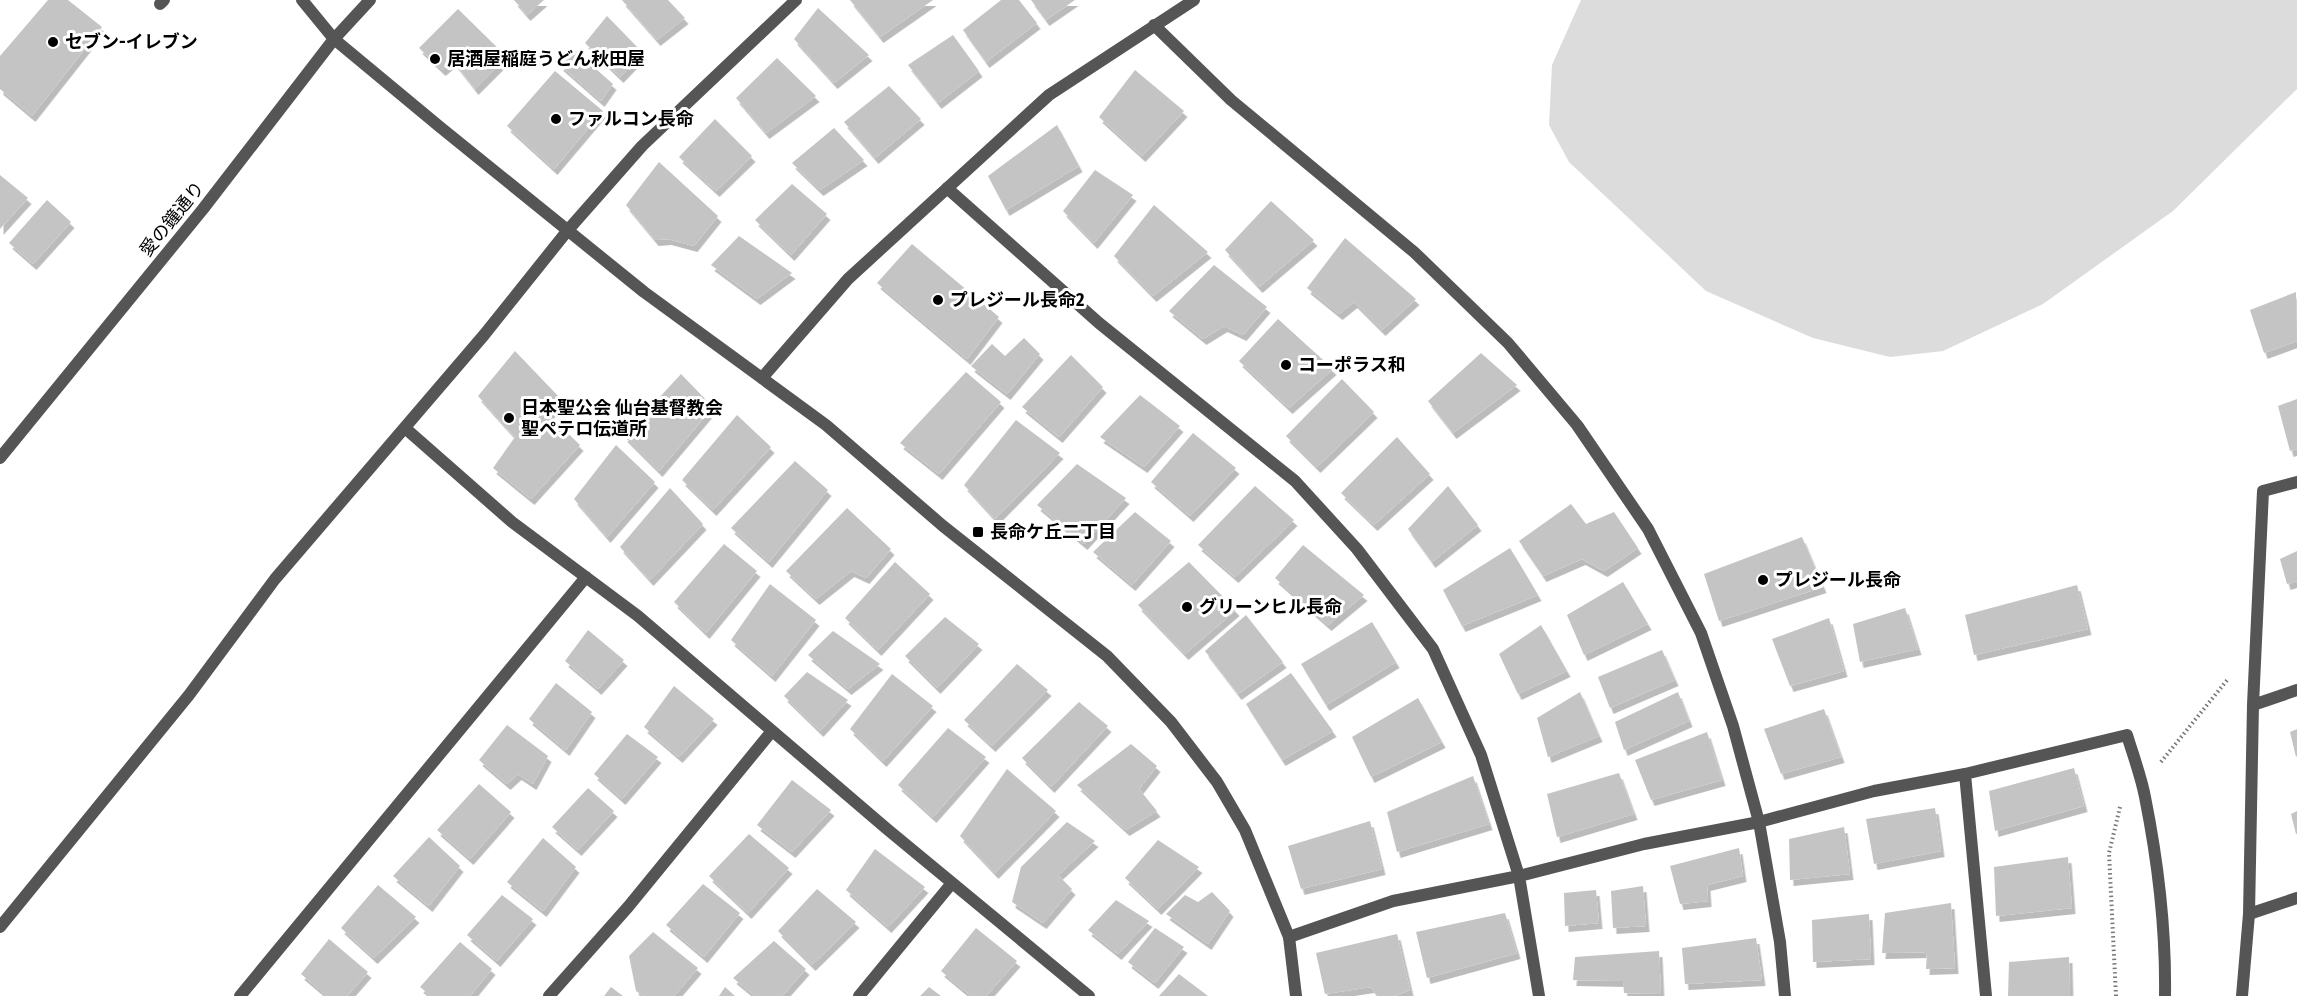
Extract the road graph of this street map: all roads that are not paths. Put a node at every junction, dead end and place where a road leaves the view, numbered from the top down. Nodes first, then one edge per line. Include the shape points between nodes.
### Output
1 (302, 0) edge
2 (370, 0) edge
3 (796, 0) edge
4 (1194, 0) edge
5 (1154, 26) junction
6 (334, 39) junction
7 (947, 188) junction
8 (568, 230) junction
9 (762, 378) junction
10 (405, 428) junction
11 (0, 458) edge
12 (2297, 482) edge
13 (586, 577) junction
14 (2297, 690) edge
15 (2253, 705) junction
16 (772, 731) junction
17 (1965, 774) junction
18 (1759, 822) junction
19 (1519, 876) junction
20 (952, 883) junction
21 (2297, 898) edge
22 (2249, 914) junction
23 (0, 927) edge
24 (1289, 937) junction
25 (240, 996) edge
26 (549, 996) edge
27 (859, 996) edge
28 (1089, 996) edge
29 (1296, 996) edge
30 (1539, 996) edge
31 (1785, 996) edge
32 (1986, 996) edge
33 (2165, 996) edge
34 (2242, 996) edge

1 - 6 street
2 - 6 street, 愛の鐘通り
3 - 8 street via 642,146
4 - 5 street
5 - 7 street via 1049,95
5 - 18 street via 1232,100 1414,252 1508,343 1577,425 1648,529 1701,633 1733,726
6 - 8 street
6 - 11 street, 愛の鐘通り via 203,209
7 - 9 street via 848,279
7 - 19 street via 1099,323 1295,481 1358,549 1433,649 1481,755
8 - 9 street via 644,292
8 - 10 street
9 - 24 street via 826,425 943,526 1107,656 1171,722 1217,783 1245,830
10 - 13 street via 512,522
10 - 23 street via 275,579 189,695
12 - 15 street via 2262,491
13 - 16 street via 638,616
13 - 25 street
14 - 15 street
15 - 22 street
16 - 20 street
16 - 26 street via 628,907
17 - 18 street via 1874,791
17 - 32 street
17 - 33 street via 2127,735 2145,795 2157,872
18 - 19 street via 1644,844
18 - 31 street via 1780,942
19 - 24 street via 1393,901
19 - 30 street
20 - 27 street
20 - 28 street
21 - 22 street
22 - 34 street
24 - 29 street

